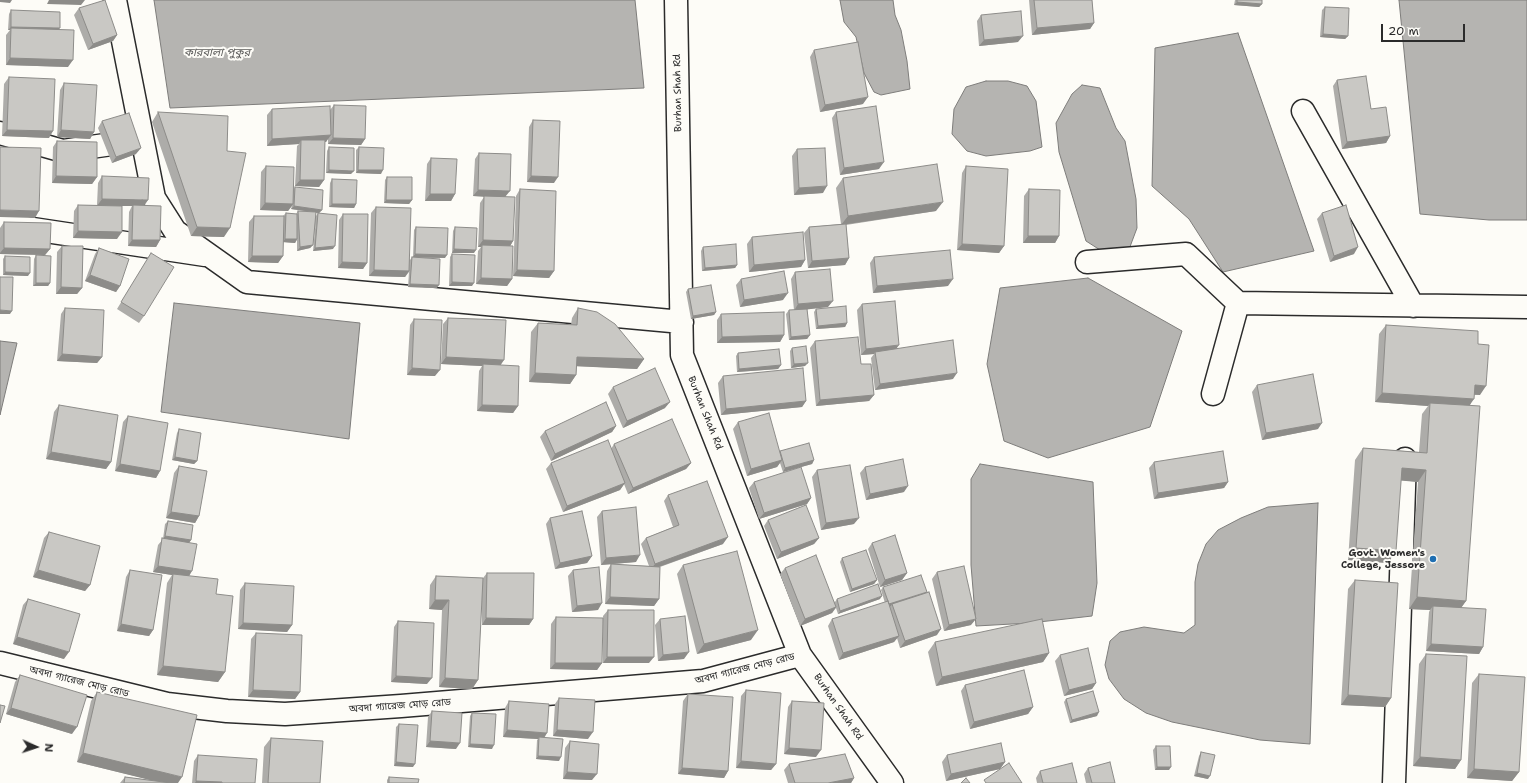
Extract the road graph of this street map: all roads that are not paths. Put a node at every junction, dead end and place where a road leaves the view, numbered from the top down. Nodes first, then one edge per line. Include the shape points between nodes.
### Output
1 (115, 0) edge
2 (676, 0) edge
3 (1303, 111) dead end
4 (0, 133) edge
5 (142, 139) junction
6 (0, 224) edge
7 (210, 256) junction
8 (1087, 262) dead end
9 (1238, 303) junction
10 (1413, 306) junction
11 (1527, 307) edge
12 (682, 322) junction
13 (1213, 394) dead end
14 (1405, 460) edge
15 (800, 655) junction
16 (0, 663) edge
17 (892, 783) edge
18 (1394, 783) edge

1 - 5 street
2 - 12 street, Burhan Shah Rd
3 - 10 street
4 - 5 street via 62,151
5 - 7 street via 154,198 175,231
6 - 7 street
7 - 12 street via 247,282
8 - 9 street via 1186,254
9 - 10 street
9 - 13 street
10 - 11 street
12 - 15 street, Burhan Shah Rd via 682,355
14 - 18 street
15 - 16 street, অবদা গ্যারেজ মোড় রোড via 703,681 285,714 168,704
15 - 17 street, Burhan Shah Rd

